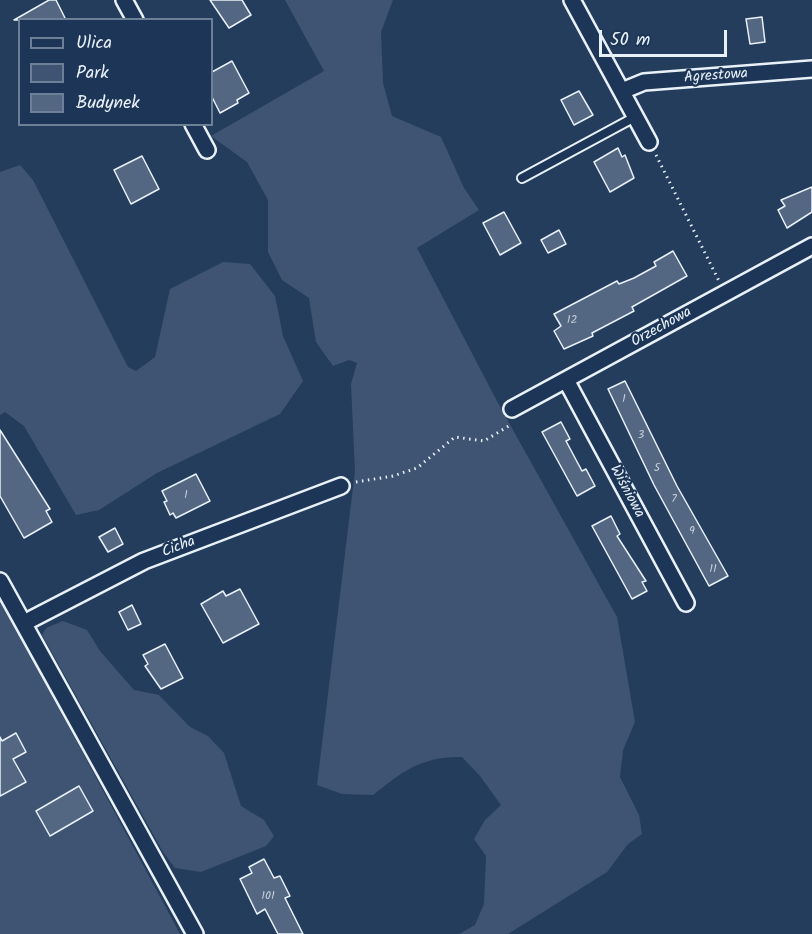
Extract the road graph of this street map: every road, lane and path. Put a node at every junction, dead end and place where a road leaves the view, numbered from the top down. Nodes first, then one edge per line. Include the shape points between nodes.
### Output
1 (124, 0) edge
2 (572, 0) edge
3 (134, 18) edge
4 (812, 69) edge
5 (622, 91) junction
6 (635, 117) junction
7 (194, 126) edge
8 (649, 142) joint
9 (207, 150) dead end
10 (522, 178) dead end
11 (812, 246) edge
12 (725, 293) junction
13 (566, 380) junction
14 (515, 415) joint
15 (341, 486) joint
16 (0, 581) edge
17 (686, 603) dead end
18 (24, 623) junction
19 (195, 934) edge

1 - 3 street
2 - 5 street
4 - 5 street, Agrestowa via 644,82
5 - 6 street
6 - 8 street
6 - 10 lane
7 - 9 street
8 - 12 path
11 - 12 street, Orzechowa
12 - 13 street, Orzechowa
13 - 14 street, Orzechowa
13 - 17 street, Wiśniowa
14 - 15 path via 484,441 455,437 417,468
15 - 18 street, Cicha via 144,561
16 - 18 street
18 - 19 street

